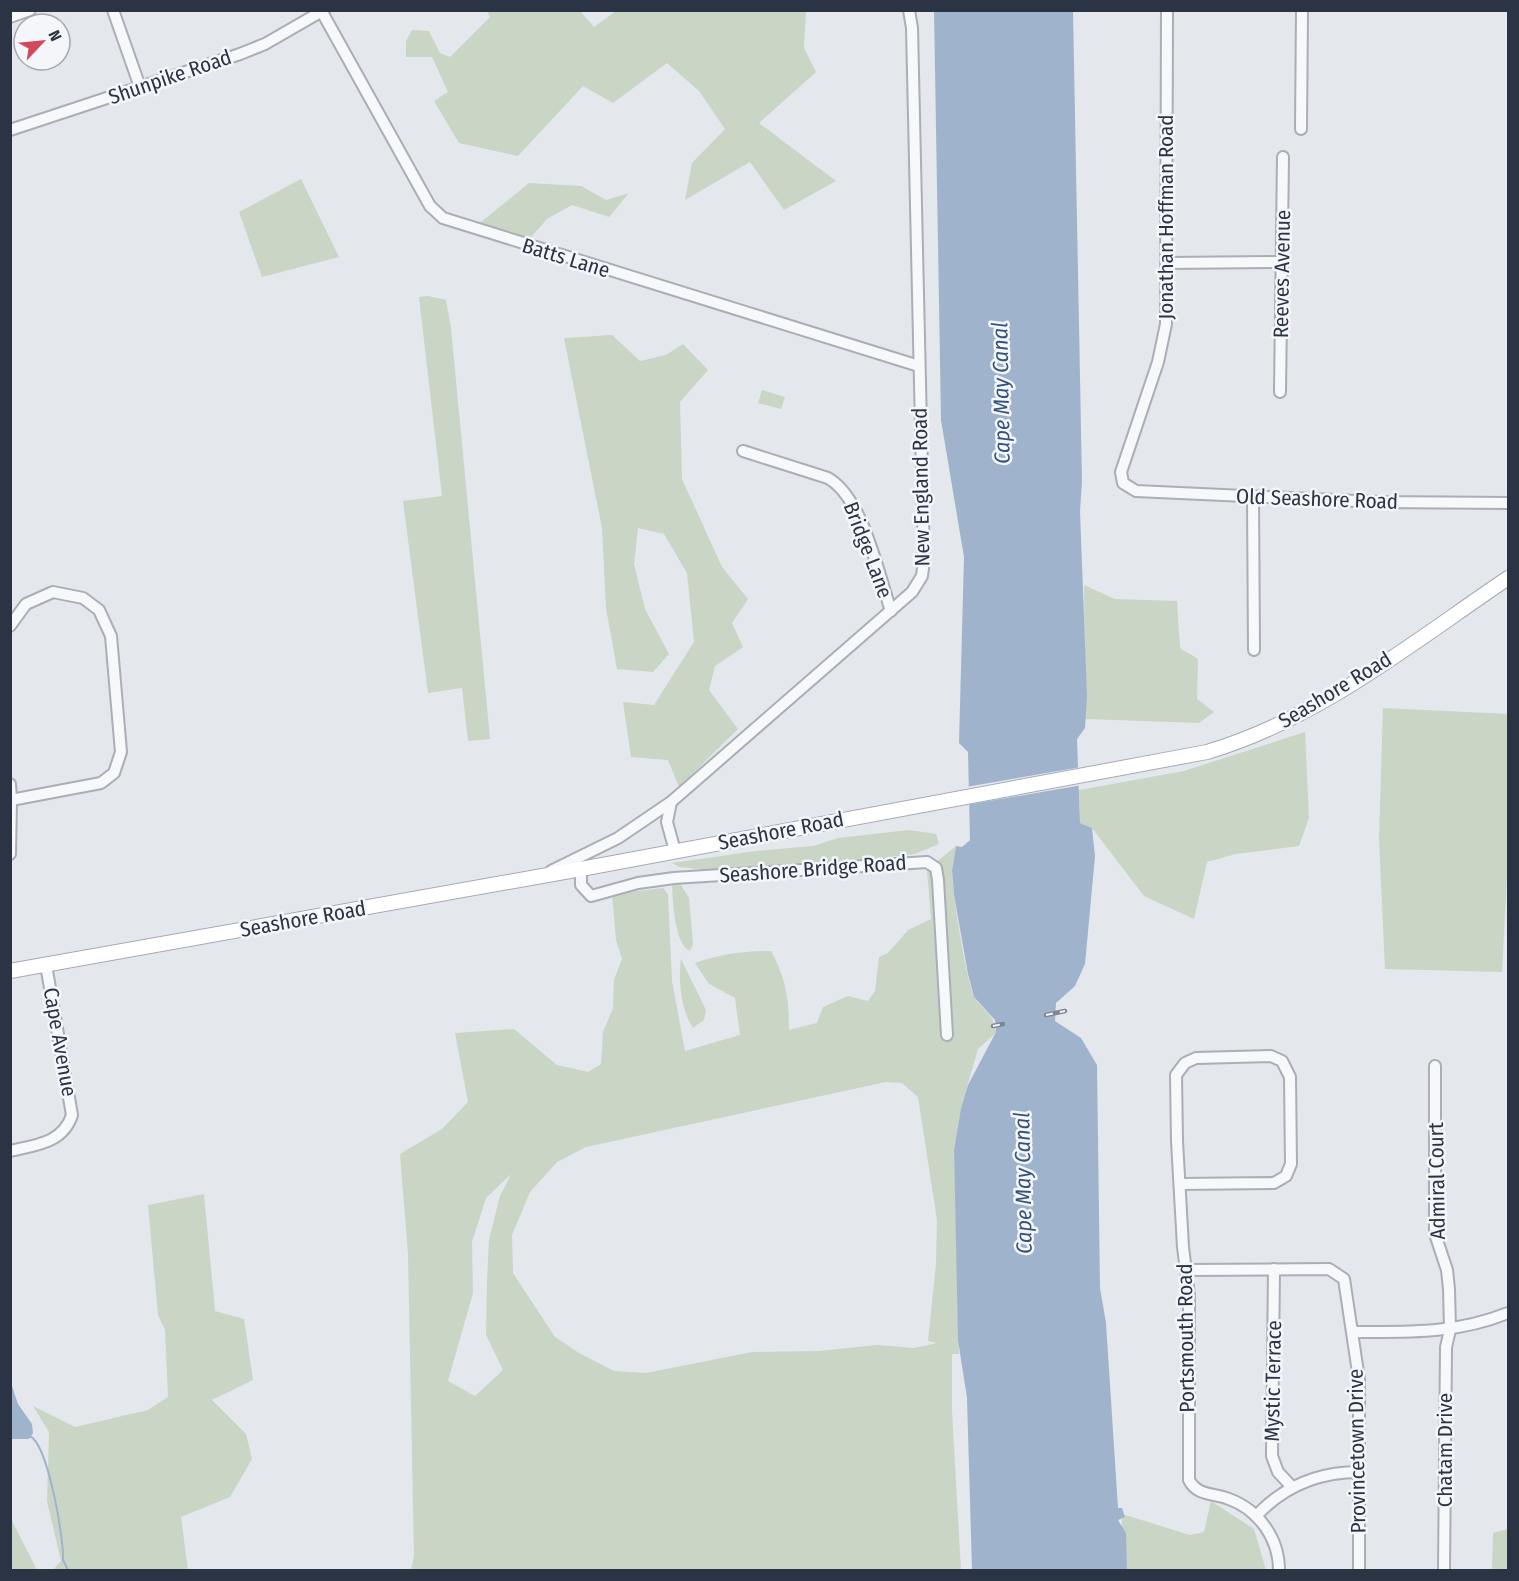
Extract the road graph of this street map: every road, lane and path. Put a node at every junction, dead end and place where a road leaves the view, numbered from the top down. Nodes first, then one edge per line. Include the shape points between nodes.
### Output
1 (30, 10) edge
2 (113, 10) edge
3 (909, 10) edge
4 (1167, 10) edge
5 (1302, 10) edge
6 (323, 11) edge
7 (10, 16) edge
8 (140, 87) junction
9 (1301, 129) dead end
10 (10, 130) edge
11 (1283, 157) dead end
12 (1282, 262) junction
13 (1167, 263) junction
14 (919, 366) junction
15 (1280, 392) dead end
16 (743, 451) dead end
17 (1126, 487) joint
18 (1253, 496) junction
19 (1509, 503) edge
20 (1509, 578) edge
21 (891, 611) junction
22 (10, 626) edge
23 (1254, 650) dead end
24 (10, 784) edge
25 (11, 800) edge
26 (671, 802) junction
27 (675, 851) junction
28 (10, 854) edge
29 (581, 869) junction
30 (544, 875) junction
31 (46, 965) junction
32 (10, 971) edge
33 (947, 1035) dead end
34 (1436, 1066) dead end
35 (10, 1151) edge
36 (1180, 1184) junction
37 (1274, 1269) junction
38 (1186, 1270) junction
39 (1509, 1313) edge
40 (1450, 1330) junction
41 (1353, 1332) junction
42 (1359, 1472) junction
43 (1292, 1487) junction
44 (1256, 1516) junction
45 (1279, 1570) edge
46 (1359, 1570) edge
47 (1444, 1570) edge

1 - 7 street
2 - 8 street
3 - 14 street, New England Road
4 - 13 street, Jonathan Hoffman Road
5 - 9 street
6 - 8 street, Shunpike Road via 264,44
6 - 14 street, Batts Lane via 430,206 443,219
8 - 10 street, Shunpike Road
11 - 12 street, Reeves Avenue
12 - 13 street
12 - 15 street, Reeves Avenue
13 - 17 street, Jonathan Hoffman Road via 1168,306 1163,341 1121,472
14 - 21 street, New England Road via 924,568 918,585
16 - 21 street, Bridge Lane via 840,485 856,508
17 - 18 street, Old Seashore Road via 1136,491
18 - 19 street, Old Seashore Road
18 - 23 street
20 - 27 main road, Seashore Road via 1329,698 1277,726 1207,752
21 - 26 street, New England Road
22 - 25 street via 26,604 53,592 83,598 99,610 111,636 121,752 114,772 101,783
24 - 25 street
25 - 28 street
26 - 27 street via 667,822
26 - 30 street, New England Road via 618,838
27 - 29 main road, Seashore Road
29 - 30 main road, Seashore Road
29 - 33 street, Seashore Bridge Road via 581,885 591,896 674,878 927,862 936,868 938,880
30 - 31 main road, Seashore Road
31 - 32 main road, Seashore Road
31 - 35 street, Cape Avenue via 72,1115 66,1129 53,1140
34 - 40 street, Admiral Court via 1435,1234 1446,1270
36 - 36 street, Portsmouth Road via 1175,1082 1180,1068 1189,1061 1271,1056 1282,1061 1290,1077 1291,1164 1286,1176 1274,1183
36 - 38 street, Portsmouth Road
37 - 38 street
37 - 41 street, Provincetown Drive via 1329,1269 1340,1274 1347,1284
37 - 43 street, Mystic Terrace via 1272,1456 1278,1472
38 - 44 street, Portsmouth Road via 1189,1480 1201,1493 1236,1502
39 - 40 street
40 - 41 street
40 - 47 street, Chatam Drive via 1446,1347
41 - 42 street, Provincetown Drive via 1359,1379
42 - 43 street via 1328,1474
42 - 46 street, Provincetown Drive
43 - 44 street
44 - 45 street, Portsmouth Road via 1273,1540

